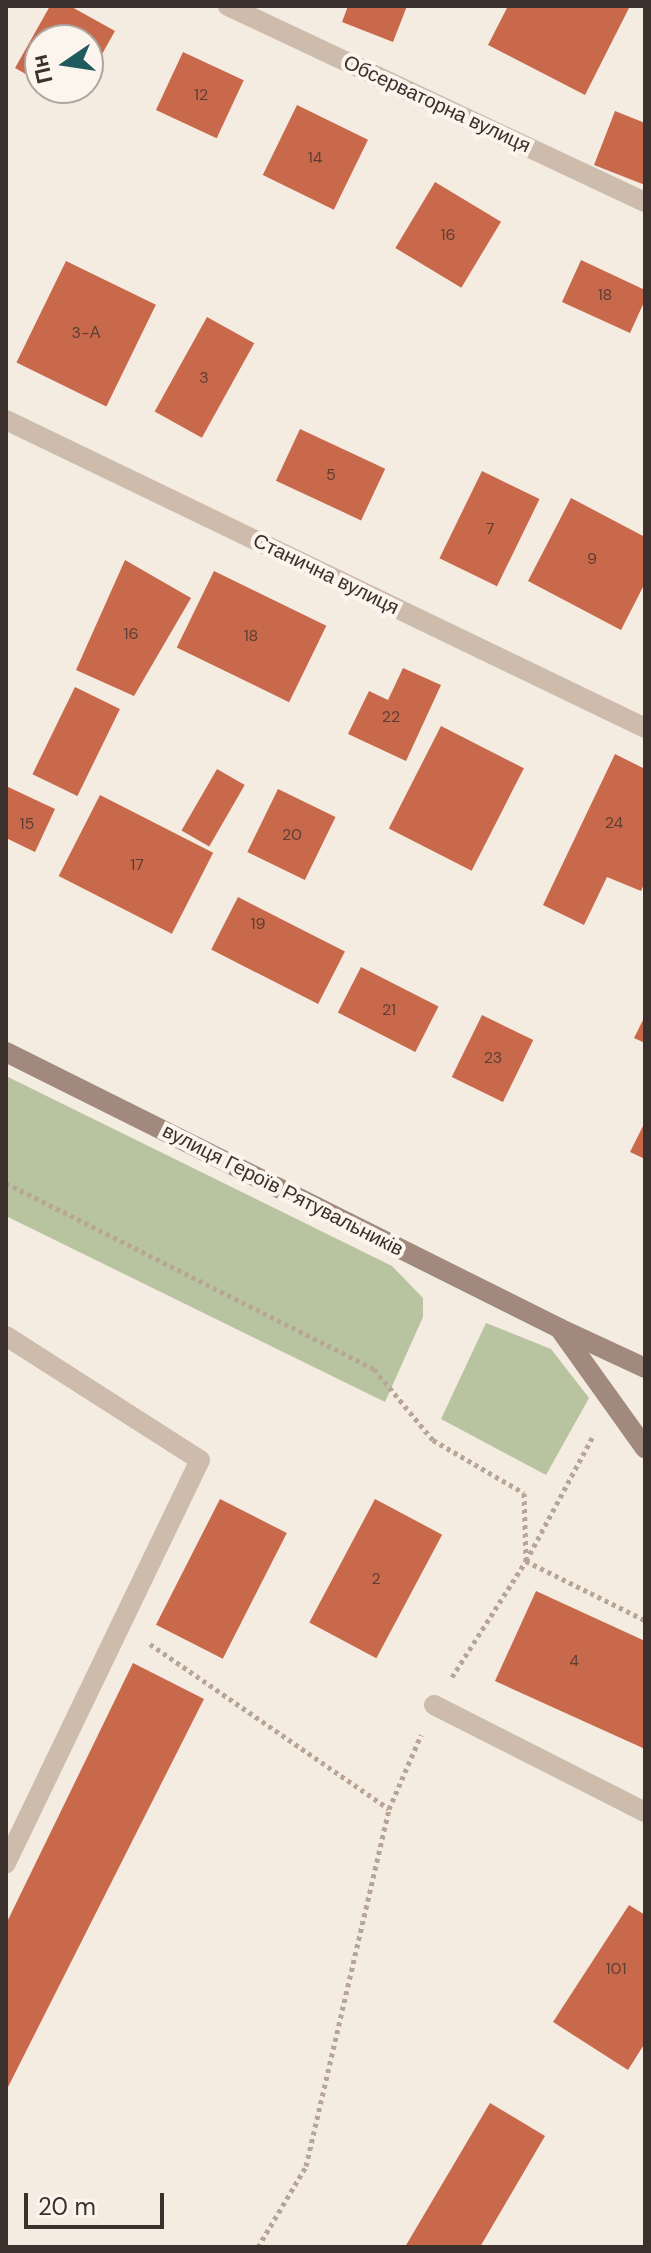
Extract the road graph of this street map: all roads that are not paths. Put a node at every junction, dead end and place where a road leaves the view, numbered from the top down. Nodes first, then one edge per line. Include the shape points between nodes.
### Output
1 (228, 6) edge
2 (645, 202) edge
3 (6, 420) edge
4 (645, 728) edge
5 (6, 1052) edge
6 (559, 1328) junction
7 (6, 1336) edge
8 (645, 1368) edge
9 (645, 1448) edge
10 (434, 1705) road end
11 (645, 1812) edge
12 (29, 1816) junction
13 (6, 1823) edge
14 (6, 1864) edge

1 - 2 street, Обсерваторна вулиця
3 - 4 street, Станична вулиця
5 - 6 main road, вулиця Героїв Рятувальників
6 - 8 main road, вулиця Героїв Рятувальників
6 - 9 main road, вулиця Героїв Рятувальників
7 - 12 street via 200,1460
10 - 11 street
12 - 13 street
12 - 14 street

